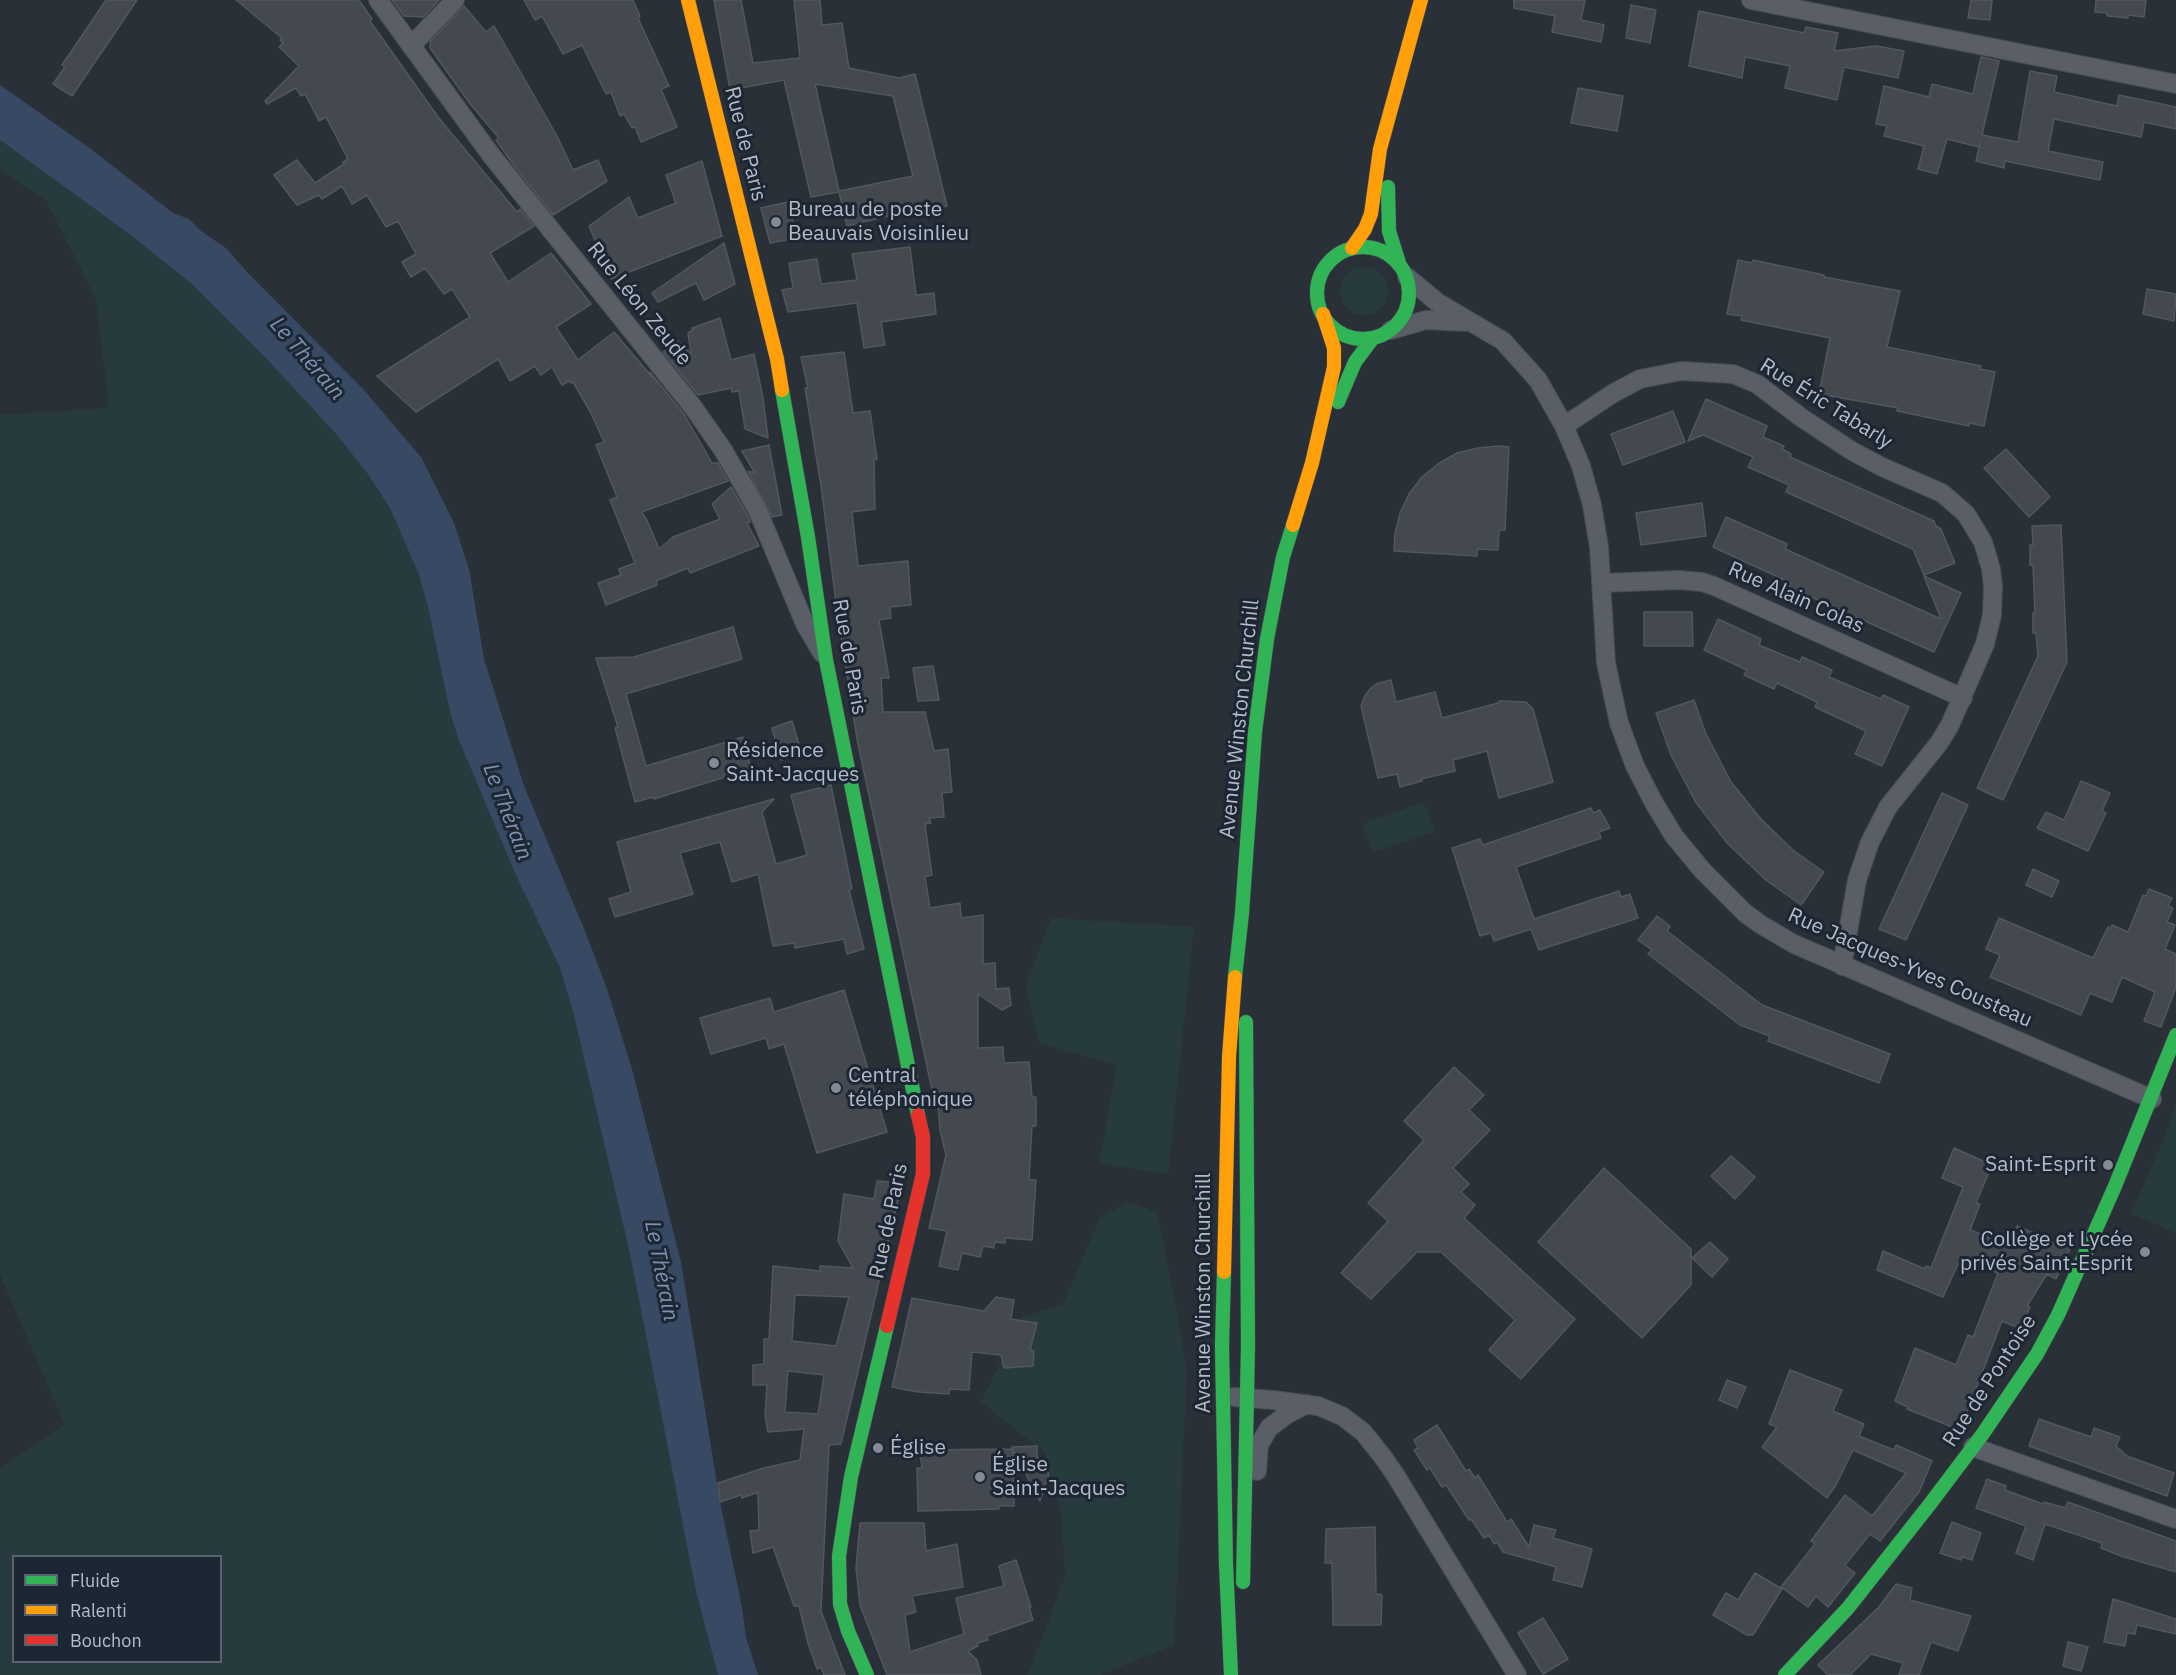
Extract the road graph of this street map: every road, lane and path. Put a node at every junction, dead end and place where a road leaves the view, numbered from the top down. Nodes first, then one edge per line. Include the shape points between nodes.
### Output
1 (378, 0) edge
2 (455, 0) edge
3 (688, 0) edge
4 (1421, 0) edge
5 (1751, 0) edge
6 (411, 46) junction
7 (2176, 84) edge
8 (1393, 105) junction
9 (1352, 248) junction
10 (1403, 270) junction
11 (1323, 314) junction
12 (1472, 323) junction
13 (1391, 330) junction
14 (1373, 338) junction
15 (1564, 426) junction
16 (1312, 463) junction
17 (1601, 583) junction
18 (826, 660) junction
19 (1963, 698) junction
20 (1242, 913) junction
21 (1842, 966) junction
22 (2176, 1035) edge
23 (2152, 1098) junction
24 (1224, 1397) junction
25 (1248, 1398) junction
26 (1307, 1404) junction
27 (1973, 1447) junction
28 (2176, 1519) edge
29 (1242, 1601) junction
30 (867, 1675) edge
31 (1231, 1675) edge
32 (1236, 1675) edge
33 (1517, 1675) edge
34 (1785, 1675) edge

1 - 6 street, Rue Léon Zeude
2 - 6 street
3 - 18 main road, Rue de Paris via 777,359
4 - 8 main road
5 - 7 street
6 - 18 street, Rue Léon Zeude via 484,147 693,407 723,450 757,509 805,624
8 - 9 main road via 1380,149 1371,214
8 - 10 main road via 1388,210 1391,241
9 - 10 main road via 1379,249 1393,257
9 - 11 main road via 1331,259 1320,276 1317,295
10 - 12 street, Rue Jacques-Yves Cousteau via 1437,302
10 - 13 main road via 1410,292 1408,304
11 - 14 main road via 1342,334 1357,339
11 - 16 main road, Avenue Winston Churchill via 1335,357
12 - 13 street via 1426,320
12 - 15 street, Rue Jacques-Yves Cousteau via 1515,352 1538,380
13 - 14 main road
14 - 16 main road, Avenue Winston Churchill via 1351,371
15 - 17 street, Rue Jacques-Yves Cousteau via 1592,505
15 - 19 street, Rue Éric Tabarly via 1612,394 1647,377 1681,371 1733,374 1757,384 1852,451 1942,494 1975,526 1992,577 1989,630
16 - 20 main road, Avenue Winston Churchill via 1283,557 1267,639 1255,732
17 - 19 street, Rue Alain Colas via 1679,580 1708,584
17 - 21 street, Rue Jacques-Yves Cousteau via 1606,663 1613,700 1635,766 1665,821 1685,851 1745,913 1778,935
18 - 30 main road, Rue de Paris via 924,1149 923,1174 851,1477 842,1533 840,1604
19 - 21 street, Rue Éric Tabarly via 1939,743 1893,801 1870,842 1857,880
20 - 24 main road, Avenue Winston Churchill via 1229,1057
20 - 25 main road, Avenue Winston Churchill via 1248,1113
21 - 23 street, Rue Jacques-Yves Cousteau
22 - 23 main road, Rue de Pontoise
23 - 27 main road, Rue de Pontoise via 2050,1331
24 - 25 street
24 - 31 main road, Avenue Winston Churchill
25 - 26 street
25 - 29 main road, Avenue Winston Churchill
26 - 29 street via 1276,1421 1259,1445 1255,1538
26 - 33 street via 1342,1416 1373,1443
27 - 28 street
27 - 34 main road, Rue de Pontoise via 1867,1584
29 - 32 main road, Avenue Winston Churchill

